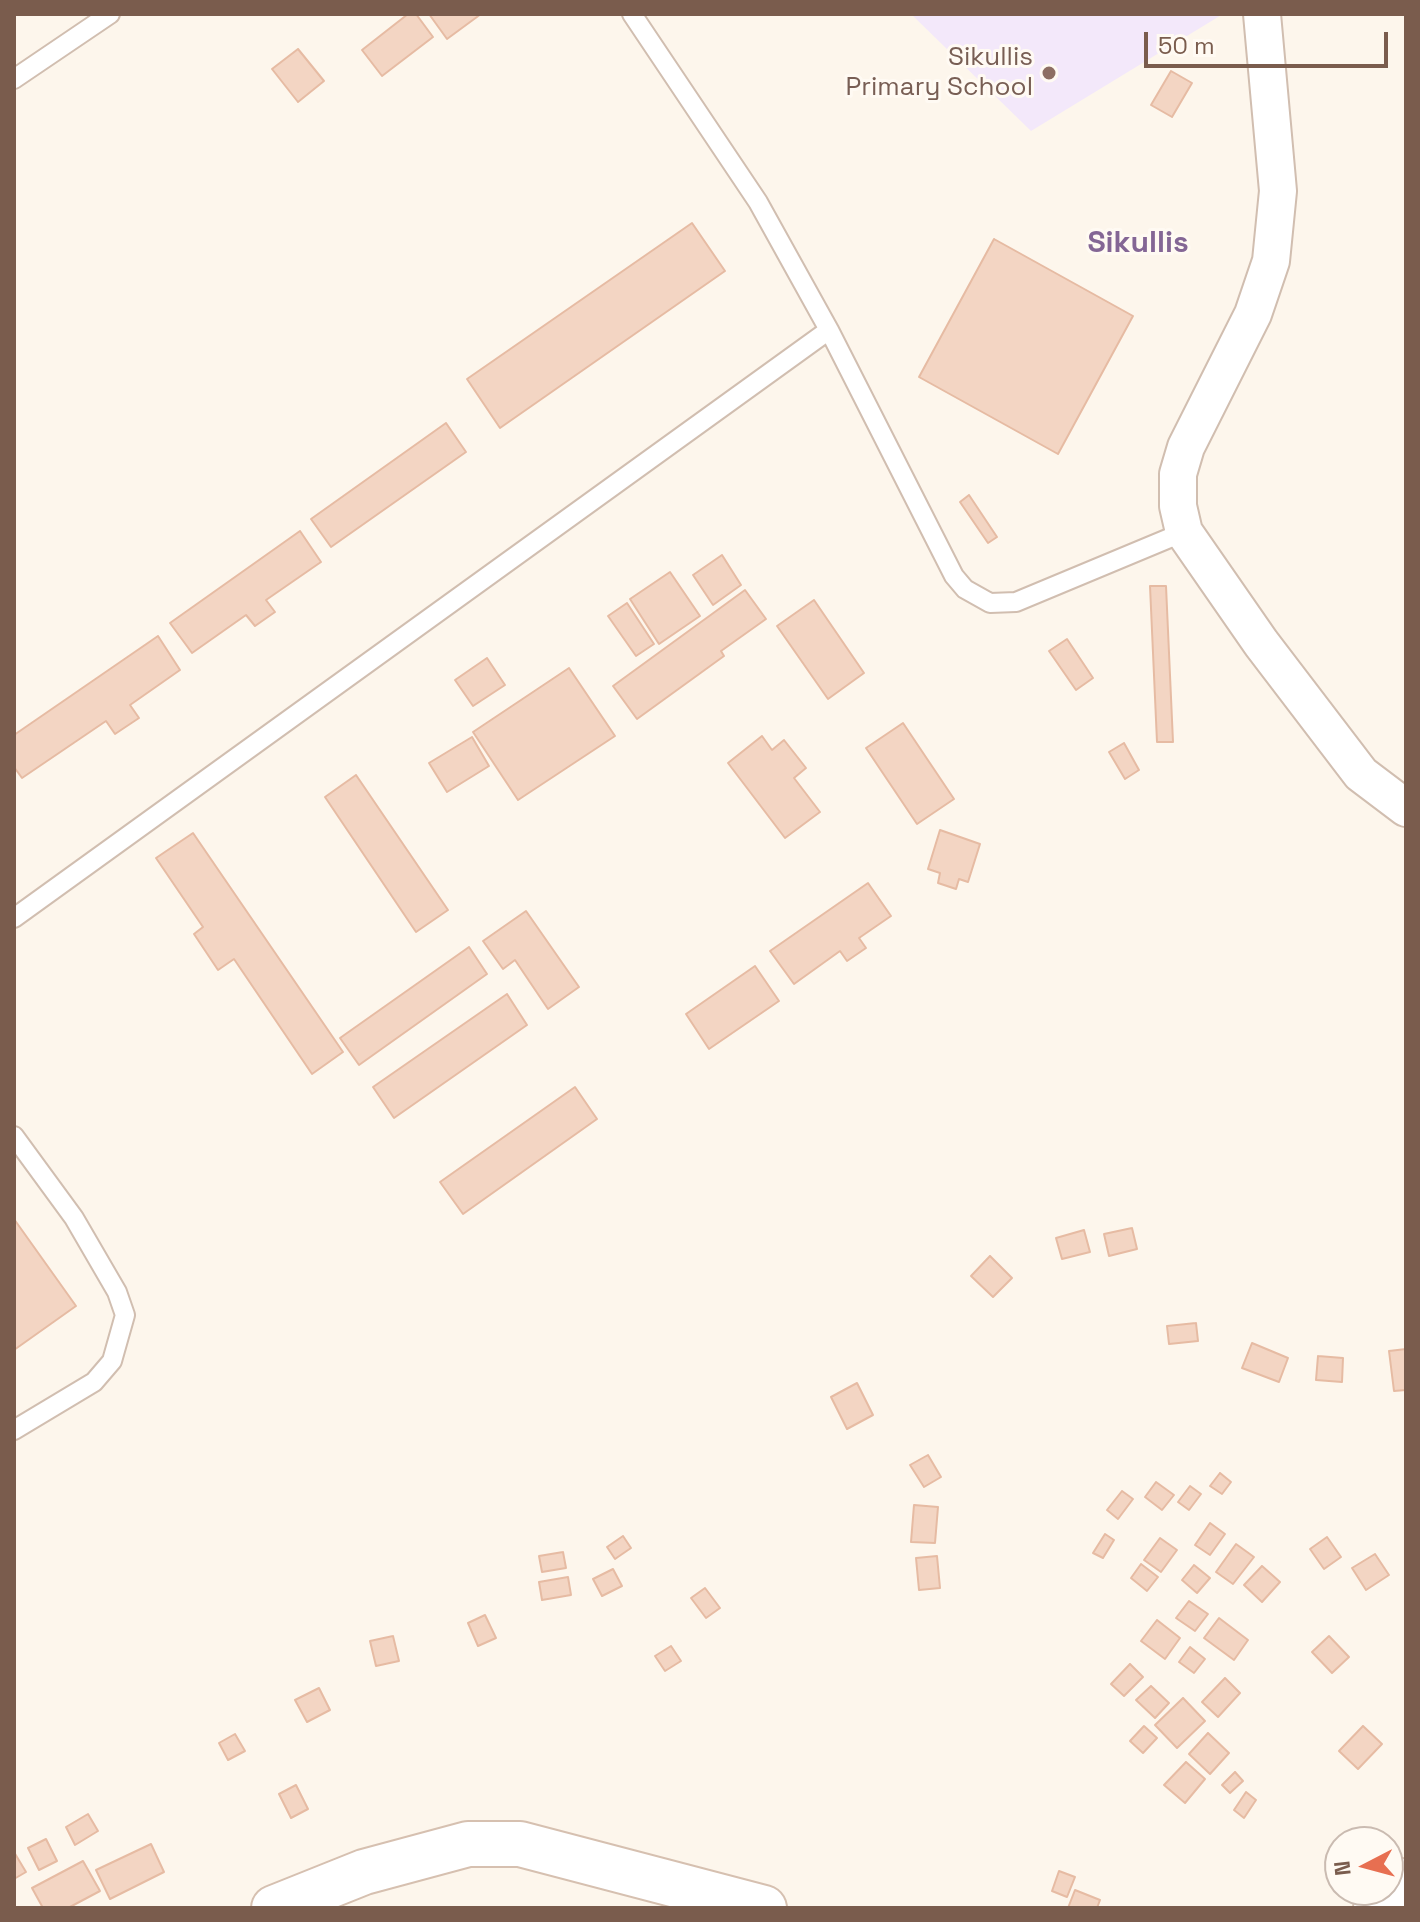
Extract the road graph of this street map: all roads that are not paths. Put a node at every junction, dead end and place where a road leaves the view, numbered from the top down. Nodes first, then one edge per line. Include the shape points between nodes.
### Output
1 (110, 14) edge
2 (632, 14) edge
3 (1262, 14) edge
4 (14, 79) edge
5 (829, 330) junction
6 (1184, 532) junction
7 (1406, 808) edge
8 (14, 918) edge
9 (14, 1136) edge
10 (14, 1430) edge
11 (1406, 1881) edge
12 (274, 1908) edge
13 (764, 1908) edge
14 (1376, 1908) edge

1 - 4 lane
2 - 5 lane via 758,202
3 - 6 street via 1277,163 1271,261 1253,314 1186,447 1178,474
5 - 6 lane via 954,576 976,597 990,603 1016,602
5 - 8 lane
6 - 7 street via 1361,774
9 - 10 lane via 74,1218 125,1315 112,1361 94,1382
11 - 14 street
12 - 13 street via 364,1872 468,1844 520,1844

